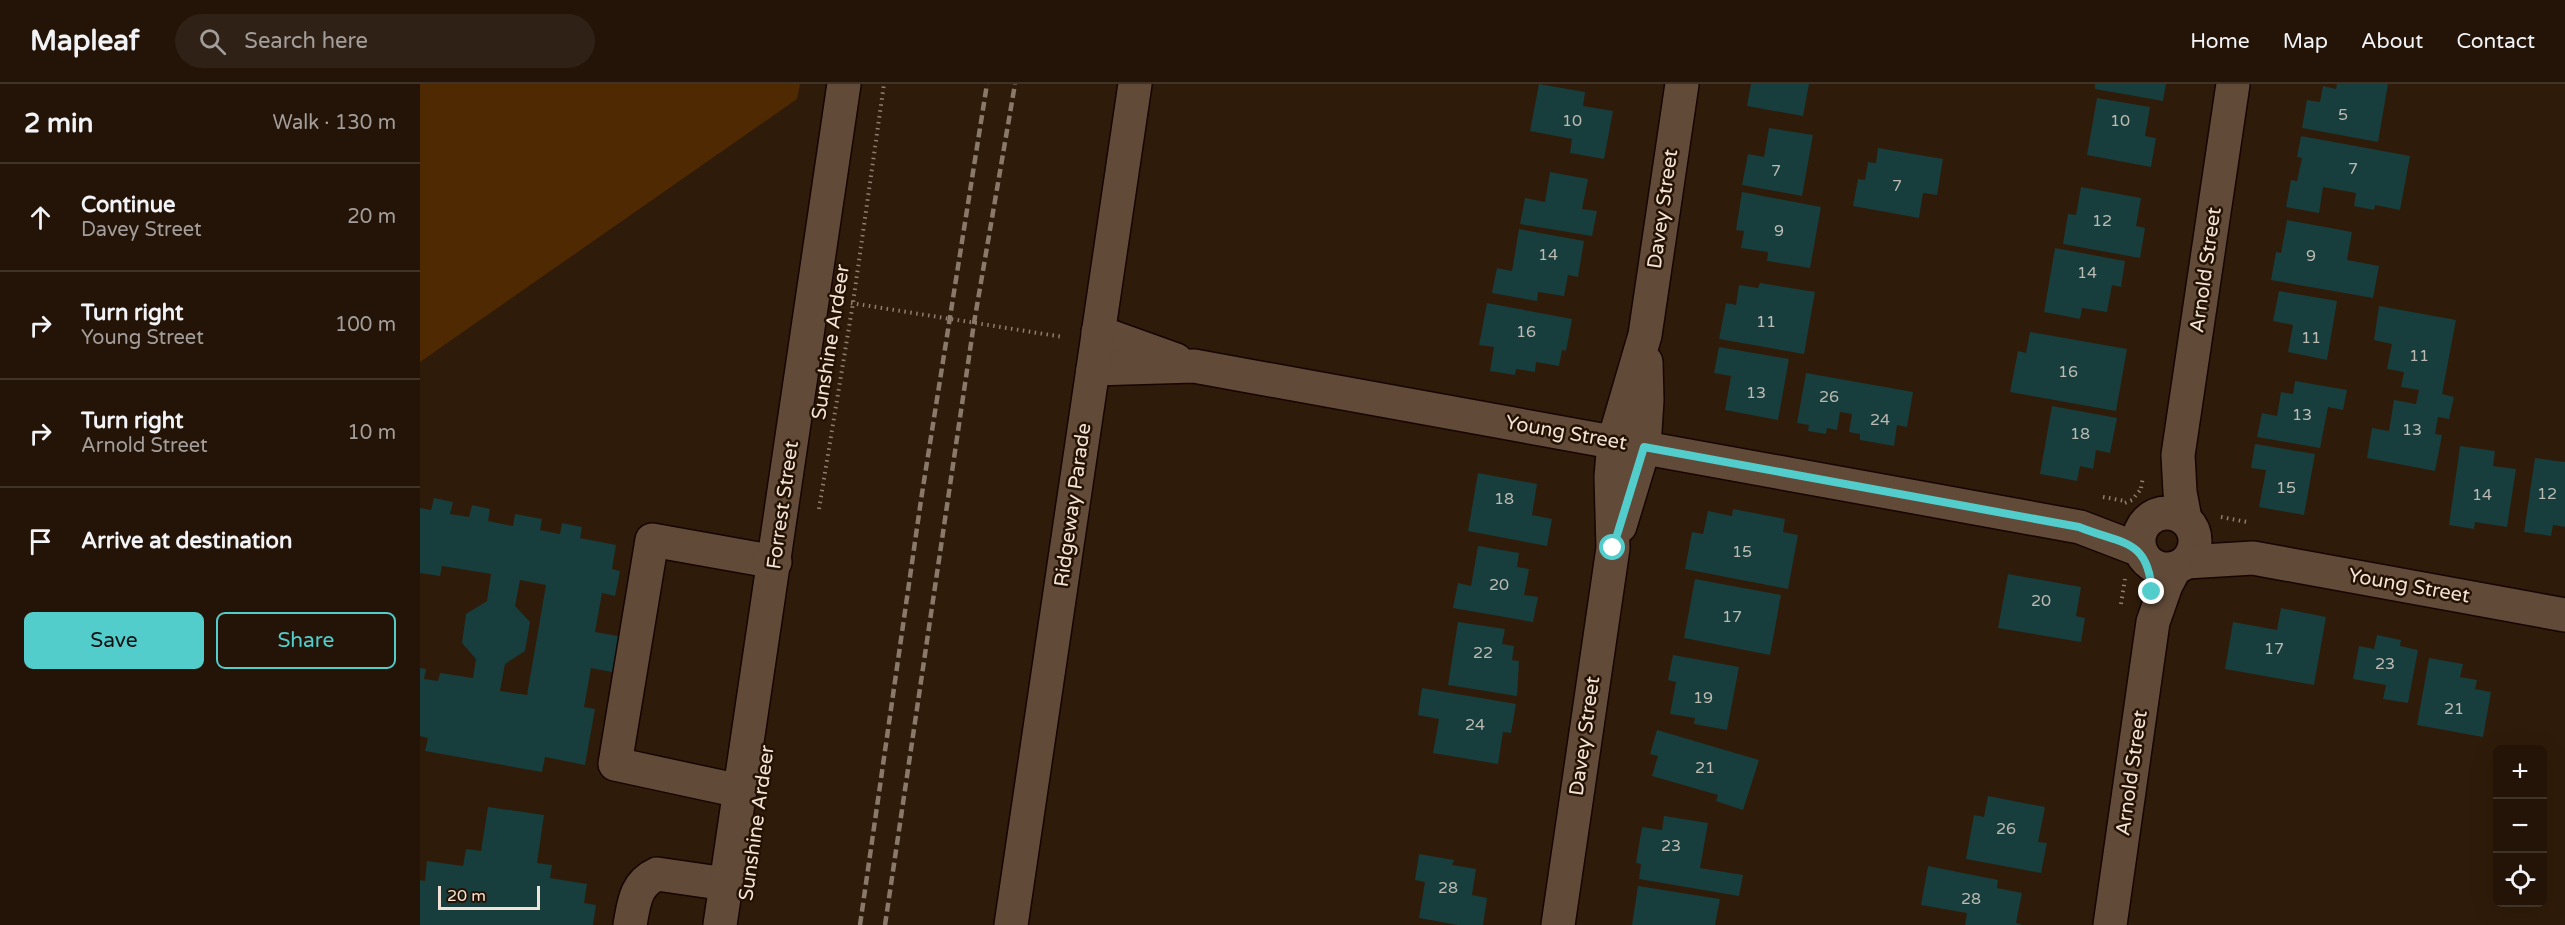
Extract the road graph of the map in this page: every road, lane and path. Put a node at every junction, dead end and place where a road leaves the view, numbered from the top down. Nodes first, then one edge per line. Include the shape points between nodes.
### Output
1 (844, 84) edge
2 (884, 84) edge
3 (1135, 84) edge
4 (1682, 84) edge
5 (2233, 84) edge
6 (813, 298) junction
7 (853, 303) junction
8 (1098, 332) junction
9 (1064, 337) dead end
10 (1194, 366) junction
11 (1093, 369) junction
12 (1629, 444) junction
13 (818, 513) dead end
14 (2161, 544) junction
15 (775, 562) junction
16 (2120, 611) dead end
17 (2565, 615) edge
18 (740, 791) junction
19 (726, 884) junction
20 (630, 925) edge
21 (720, 925) edge
22 (1011, 925) edge
23 (1558, 925) edge
24 (2110, 925) edge

1 - 6 street, Forrest Street
2 - 7 path, Sunshine Ardeer
3 - 8 street, Ridgeway Parade
4 - 12 street, Davey Street via 1645,335 1647,400
5 - 14 street, Arnold Street via 2178,455 2180,492
6 - 7 path
6 - 15 street, Forrest Street
7 - 9 path
7 - 13 path, Sunshine Ardeer
8 - 10 street, Young Street
8 - 11 street, Ridgeway Parade
10 - 11 street, Young Street
10 - 12 street, Young Street
11 - 22 street, Ridgeway Parade
12 - 14 street, Young Street via 2079,527 2114,526
12 - 23 street, Davey Street
14 - 16 path via 2125,579
14 - 17 street, Young Street
14 - 24 street, Arnold Street
15 - 18 street, Forrest Street
15 - 18 street via 652,540 615,764
18 - 19 street, Forrest Street
19 - 20 street via 657,874 639,887
19 - 21 street, Forrest Street

